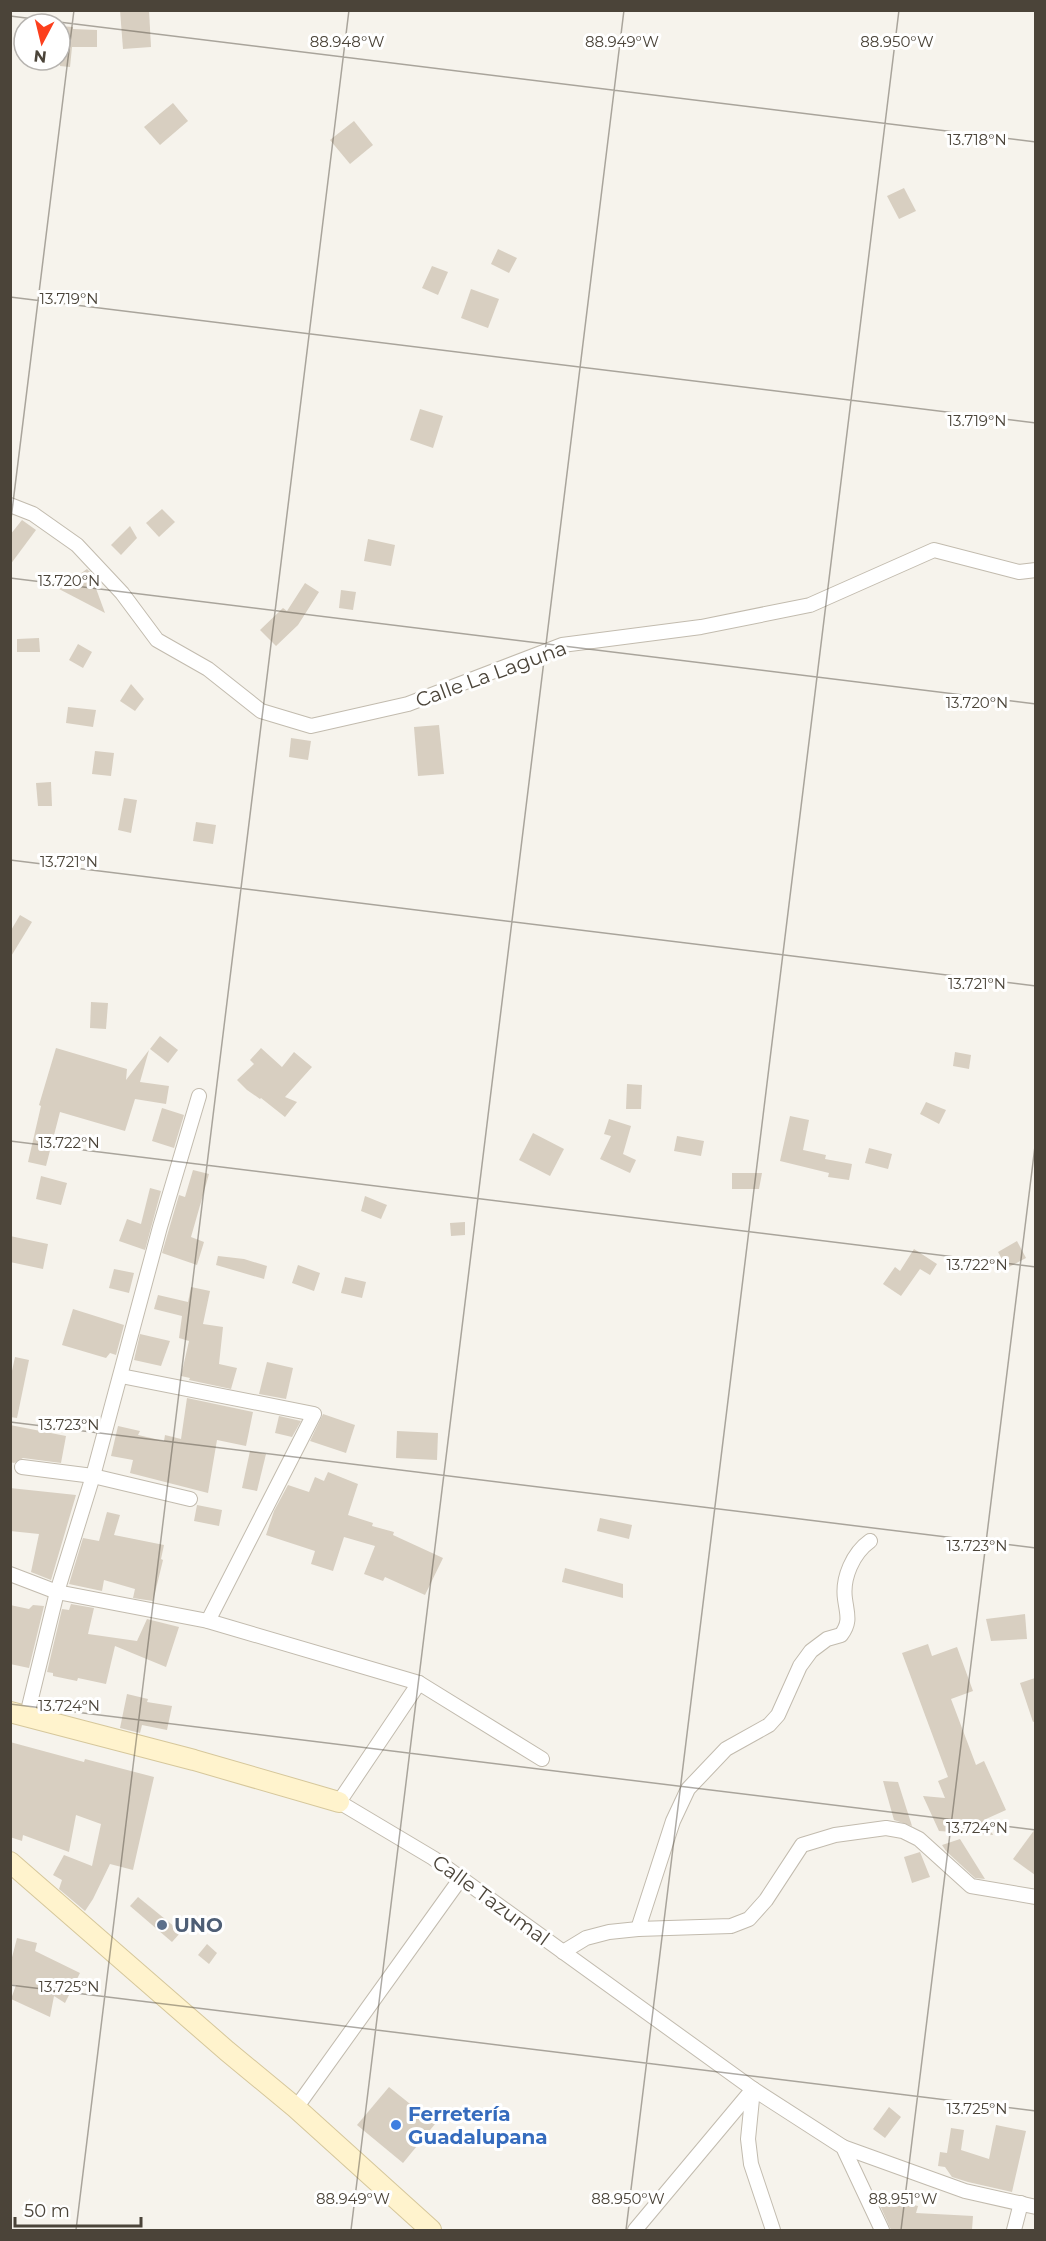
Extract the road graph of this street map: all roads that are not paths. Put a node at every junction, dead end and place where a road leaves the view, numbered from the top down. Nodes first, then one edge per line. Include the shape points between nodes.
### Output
1 (10, 506) edge
2 (1035, 570) edge
3 (200, 1096) dead end
4 (121, 1376) junction
5 (22, 1467) dead end
6 (93, 1476) junction
7 (190, 1499) dead end
8 (870, 1540) dead end
9 (10, 1574) edge
10 (57, 1592) junction
11 (208, 1620) junction
12 (419, 1683) junction
13 (19, 1713) edge
14 (542, 1759) dead end
15 (339, 1802) junction
16 (10, 1862) edge
17 (461, 1878) junction
18 (1035, 1897) edge
19 (638, 1929) junction
20 (563, 1952) junction
21 (753, 2089) junction
22 (296, 2108) junction
23 (843, 2147) junction
24 (1021, 2203) junction
25 (1035, 2207) edge
26 (431, 2230) edge
27 (635, 2230) edge
28 (773, 2230) edge
29 (882, 2230) edge
30 (1014, 2230) edge

1 - 2 street, Calle La Laguna via 33,514 76,545 122,593 157,640 208,669 261,711 311,726 408,704 562,645 701,627 810,605 934,550 1019,572
3 - 4 street
4 - 6 street
4 - 11 street via 314,1414
5 - 6 street
6 - 7 street
6 - 10 street
8 - 19 street via 852,1559 844,1598 848,1626 841,1635 827,1639 811,1651 769,1725 726,1749 688,1789 673,1821
9 - 10 street
10 - 11 street
10 - 13 street
11 - 12 street
12 - 14 street
12 - 15 street
13 - 15 main road, Calle Tazumal
15 - 17 street, Calle Tazumal
16 - 22 main road
17 - 20 street, Calle Tazumal
17 - 22 street
18 - 19 street via 971,1886 919,1839 886,1828 835,1835 802,1845 749,1919 731,1926
19 - 20 street via 586,1938
20 - 21 street, Calle Tazumal
21 - 23 street, Calle Tazumal
21 - 27 street
21 - 28 street via 748,2139 751,2164
22 - 26 main road
23 - 24 street, Calle Tazumal via 965,2191
23 - 29 street
24 - 25 street, Calle Tazumal
24 - 30 street

